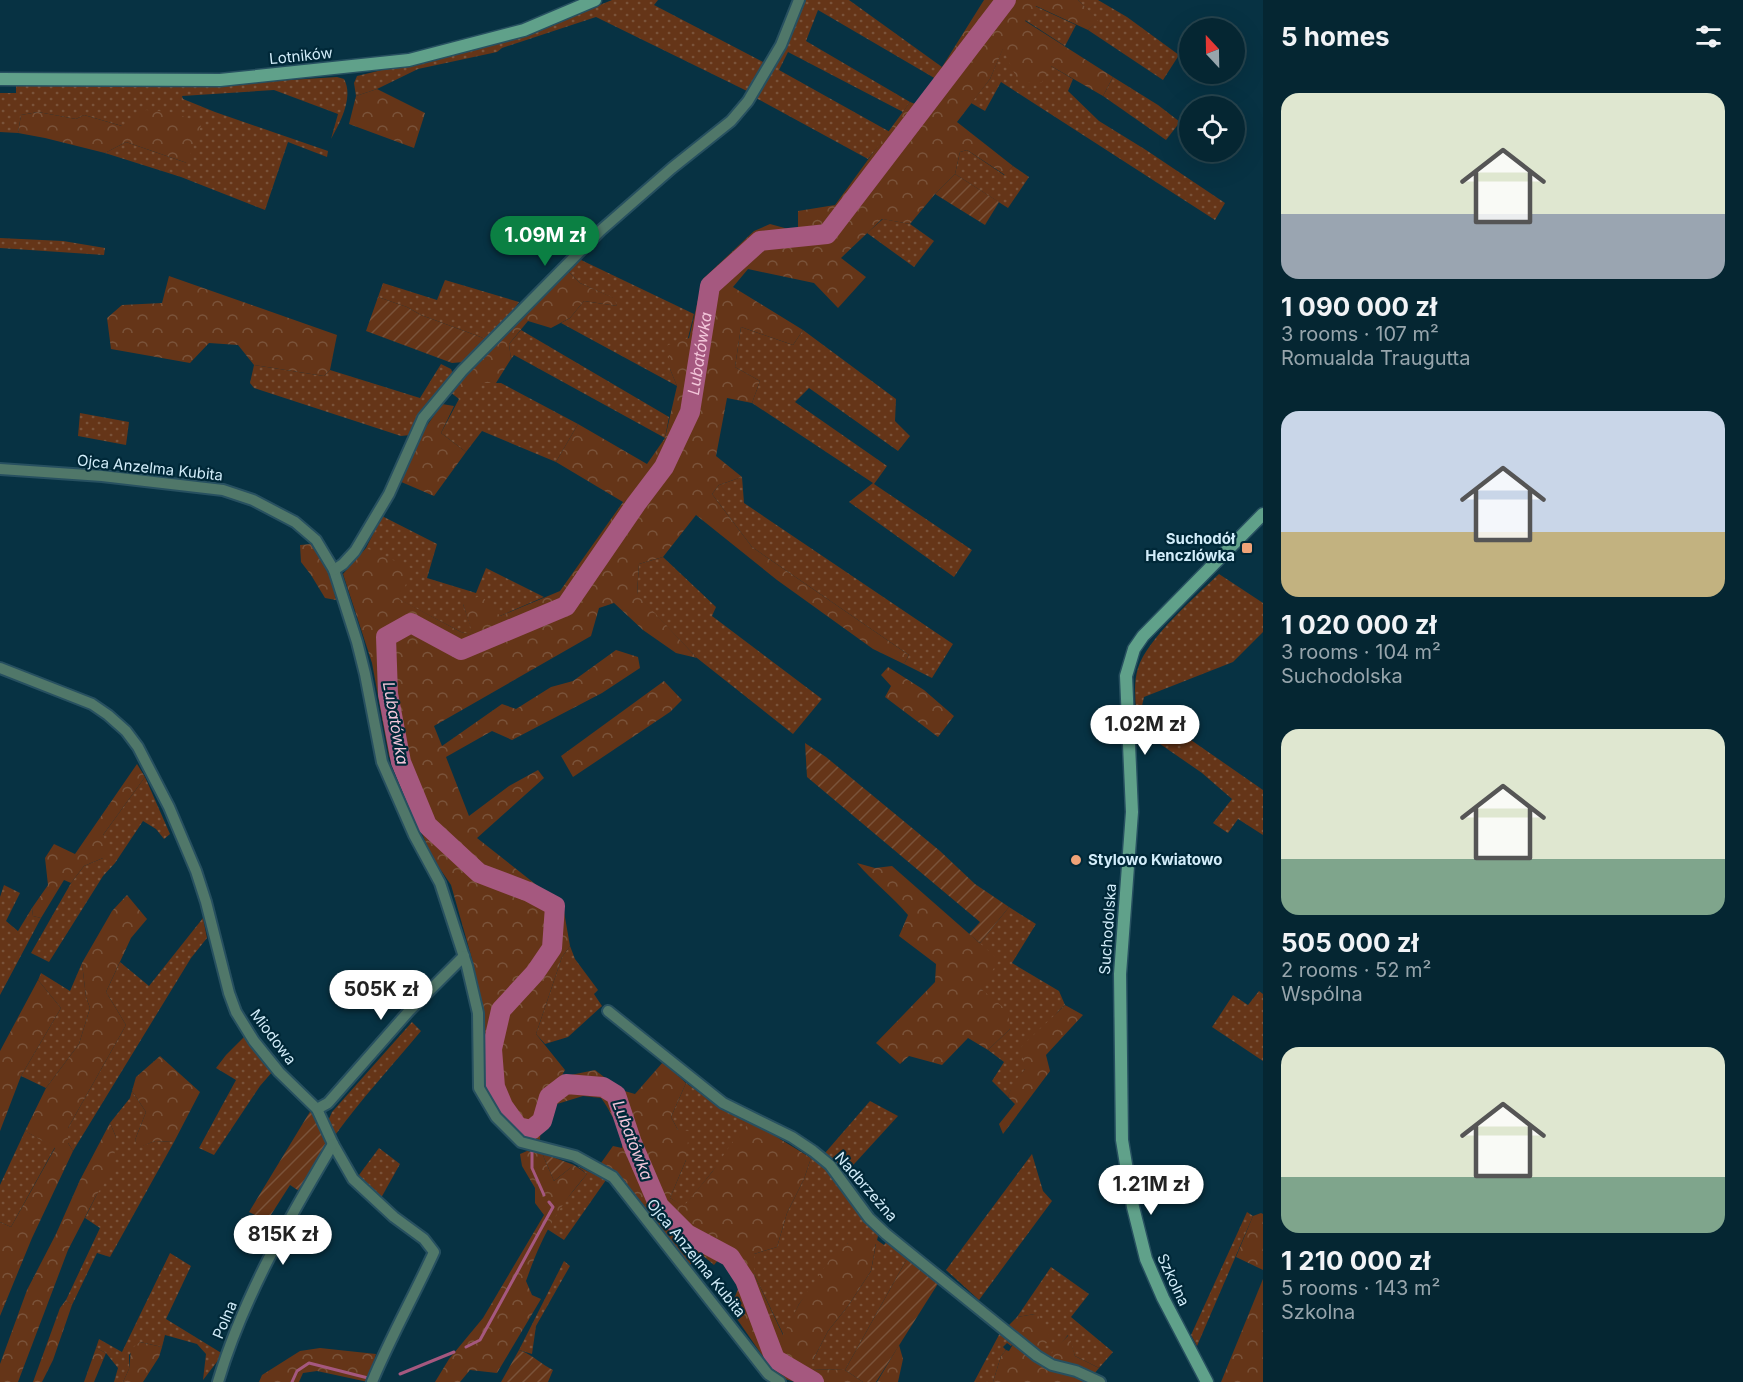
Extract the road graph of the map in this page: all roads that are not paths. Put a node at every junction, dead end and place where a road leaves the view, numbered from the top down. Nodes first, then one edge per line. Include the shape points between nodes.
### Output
1 (595, 0) edge
2 (799, 0) edge
3 (0, 79) edge
4 (0, 469) edge
5 (1263, 514) edge
6 (334, 570) junction
7 (0, 668) edge
8 (464, 956) junction
9 (608, 1011) dead end
10 (1119, 1041) joint
11 (317, 1109) junction
12 (333, 1144) junction
13 (218, 1382) edge
14 (372, 1382) edge
15 (780, 1382) edge
16 (1100, 1382) edge
17 (1207, 1382) edge

1 - 3 street, Lotników via 524,30 408,60 220,80
2 - 6 street via 781,45 731,122 600,231 462,371 423,418 388,494 355,550
4 - 6 street, Ojca Anzelma Kubita via 223,490 253,500 295,522 316,540
5 - 10 street, Suchodolska via 1143,636 1128,664 1126,694 1133,788 1120,958
6 - 8 street, Ojca Anzelma Kubita via 365,674 382,762 440,883
7 - 11 street, Miodowa via 92,704 126,731 138,747 196,872 236,1012 279,1072
8 - 11 street via 409,1011 328,1103
8 - 15 street, Ojca Anzelma Kubita via 478,1013 479,1088 496,1117 521,1143 575,1156 613,1177 768,1374
9 - 16 street, Nadbrzeżna via 723,1103 813,1150 886,1234 1037,1356
10 - 17 street, Szkolna via 1122,1140 1133,1207 1163,1298
11 - 12 street, Miodowa
12 - 13 street, Polna via 298,1203 237,1325
12 - 14 street, Miodowa via 354,1179 434,1252

